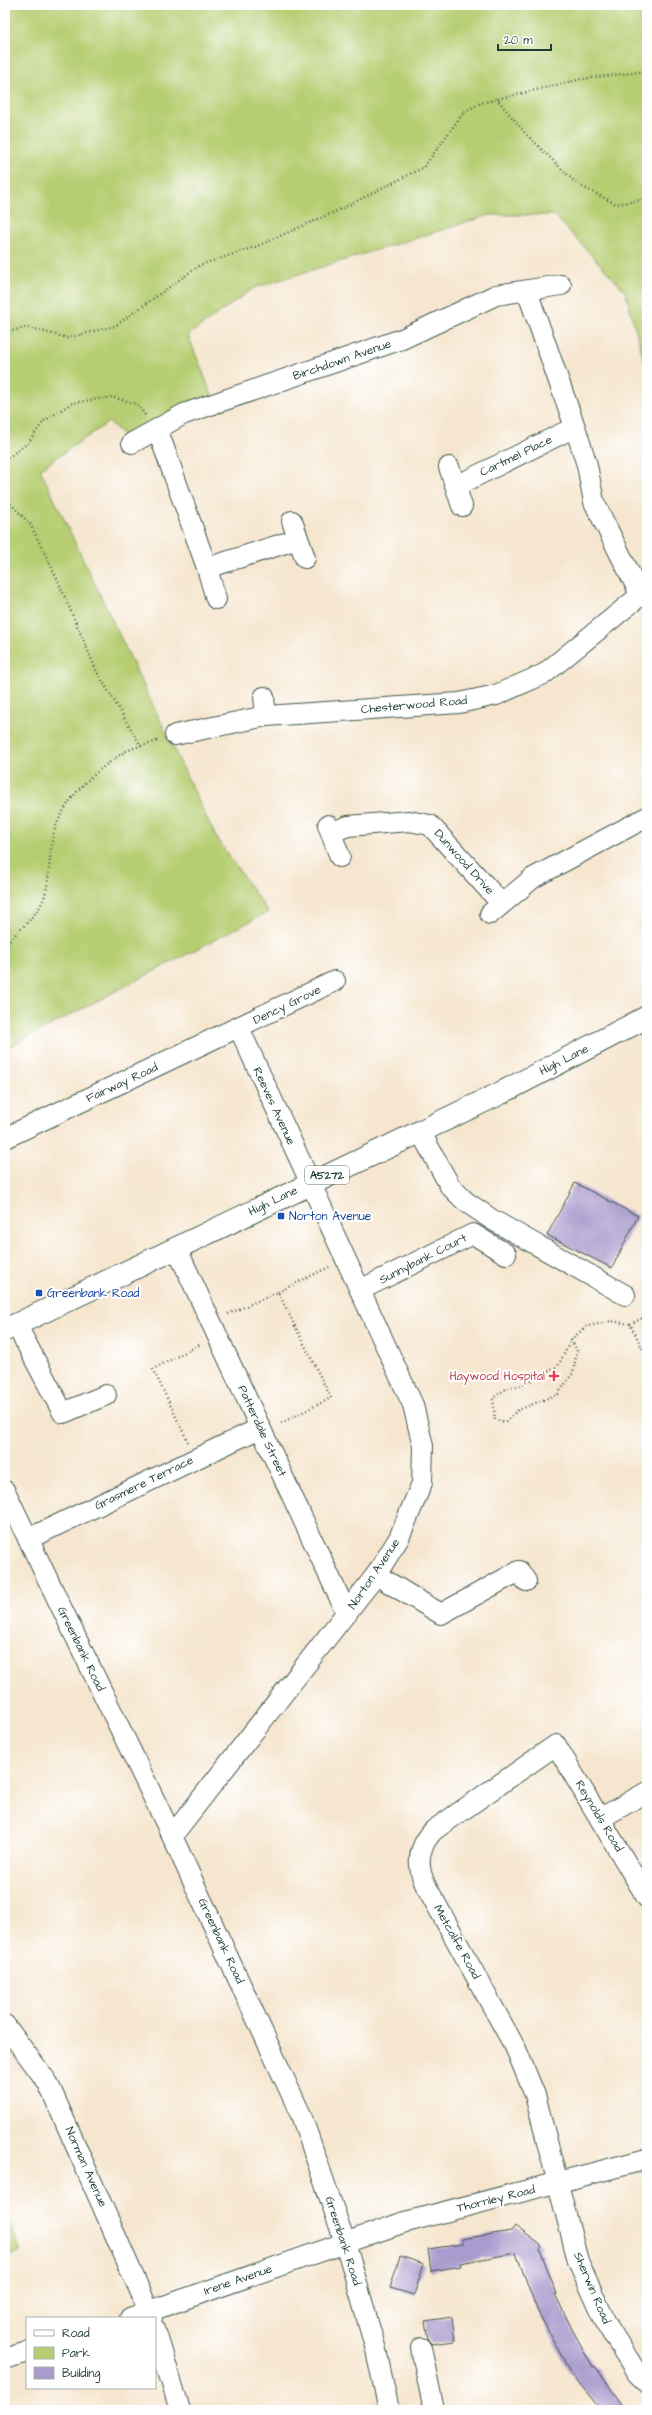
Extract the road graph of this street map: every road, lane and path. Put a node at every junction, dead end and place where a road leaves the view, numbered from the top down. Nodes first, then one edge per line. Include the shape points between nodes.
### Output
1 (647, 72) edge
2 (496, 98) junction
3 (647, 199) edge
4 (561, 285) dead end
5 (527, 292) junction
6 (5, 333) edge
7 (575, 427) junction
8 (158, 431) junction
9 (132, 443) dead end
10 (5, 460) edge
11 (450, 467) dead end
12 (456, 486) junction
13 (5, 498) edge
14 (462, 506) dead end
15 (305, 558) dead end
16 (207, 568) junction
17 (644, 592) edge
18 (216, 599) dead end
19 (175, 735) joint
20 (141, 746) junction
21 (647, 817) edge
22 (340, 857) dead end
23 (5, 947) edge
24 (335, 981) dead end
25 (647, 1017) edge
26 (239, 1028) junction
27 (420, 1131) junction
28 (5, 1138) edge
29 (309, 1183) junction
30 (176, 1249) junction
31 (506, 1254) dead end
32 (345, 1259) junction
33 (360, 1290) junction
34 (278, 1292) junction
35 (624, 1295) dead end
36 (647, 1316) edge
37 (630, 1324) junction
38 (11, 1327) edge
39 (214, 1329) junction
40 (570, 1340) junction
41 (647, 1357) edge
42 (106, 1395) dead end
43 (262, 1430) junction
44 (196, 1459) junction
45 (5, 1491) edge
46 (28, 1539) junction
47 (376, 1575) junction
48 (526, 1581) dead end
49 (347, 1614) junction
50 (546, 1751) joint
51 (647, 1792) edge
52 (601, 1818) junction
53 (172, 1836) junction
54 (647, 1898) edge
55 (5, 2025) edge
56 (647, 2159) edge
57 (558, 2182) junction
58 (345, 2242) junction
59 (151, 2317) edge
60 (156, 2318) edge
61 (156, 2333) edge
62 (421, 2348) dead end
63 (26, 2352) edge
64 (5, 2359) edge
65 (647, 2383) edge
66 (180, 2410) edge
67 (389, 2410) edge
68 (434, 2410) edge

1 - 2 path via 582,79
2 - 3 path via 526,134 577,184 616,204
2 - 6 path via 464,112 424,167 341,209 255,247 200,265 115,326 67,338 27,327
4 - 5 street, Birchdown Avenue
5 - 7 street
5 - 8 street, Birchdown Avenue via 496,295 402,339 184,414
7 - 12 street, Cartmel Place
7 - 17 street via 587,465 594,502
8 - 9 street, Birchdown Avenue
8 - 10 path via 137,404 112,397 72,403 44,421 28,443
8 - 16 street
11 - 12 street
12 - 14 street
13 - 20 path via 30,524 98,672
15 - 16 street via 295,530
16 - 18 street
17 - 19 street, Chesterwood Road via 544,674 496,695 459,703 265,706
19 - 20 path
20 - 23 path via 124,752 79,788 56,825 44,897 35,916 12,935
21 - 22 street, Dunwood Drive via 533,878 496,909 430,825 409,820 330,828
24 - 26 street, Dency Grove
25 - 27 main road, High Lane / A5272 via 501,1093
26 - 28 street, Fairway Road
26 - 29 street, Reeves Avenue
27 - 29 main road, High Lane / A5272
27 - 35 street via 450,1186 465,1201 491,1219
29 - 30 main road, High Lane / A5272
29 - 32 street, Norton Avenue
30 - 38 main road, High Lane / A5272
30 - 39 street, Patterdale Street
31 - 33 street, Sunnybank Court via 473,1234
32 - 33 street, Norton Avenue
32 - 34 path
33 - 47 street, Norton Avenue via 413,1405 423,1446 422,1483 399,1538
34 - 39 path
34 - 43 path via 331,1398
36 - 37 path
37 - 40 path via 611,1321 585,1327
37 - 41 path
38 - 42 street via 63,1413
39 - 43 street, Patterdale Street
39 - 44 path via 153,1369
40 - 40 path via 577,1350 573,1373 558,1394 518,1410 505,1422 495,1420 493,1398 507,1388 523,1386 558,1366
43 - 44 street, Grasmere Terrace
43 - 49 street, Patterdale Street
44 - 46 street, Grasmere Terrace
45 - 46 street, Greenbank Road
46 - 53 street, Greenbank Road
47 - 48 street via 441,1614 519,1571
47 - 49 street, Norton Avenue
49 - 53 street, Norton Avenue
50 - 52 street, Reynolds Road via 556,1745
50 - 57 street, Metcalfe Road via 434,1830 425,1839 419,1861 425,1884 516,2049 534,2095
51 - 52 street
52 - 54 street, Reynolds Road
53 - 58 street, Greenbank Road via 301,2115
55 - 59 street, Norman Avenue via 48,2083
56 - 57 street, Thornley Road
57 - 58 street, Thornley Road via 402,2223
57 - 65 street, Sherwin Road via 578,2261 607,2325 637,2373
58 - 60 street, Irene Avenue
58 - 67 street, Greenbank Road via 376,2350
61 - 66 street, Norman Avenue
62 - 68 street
63 - 64 street

